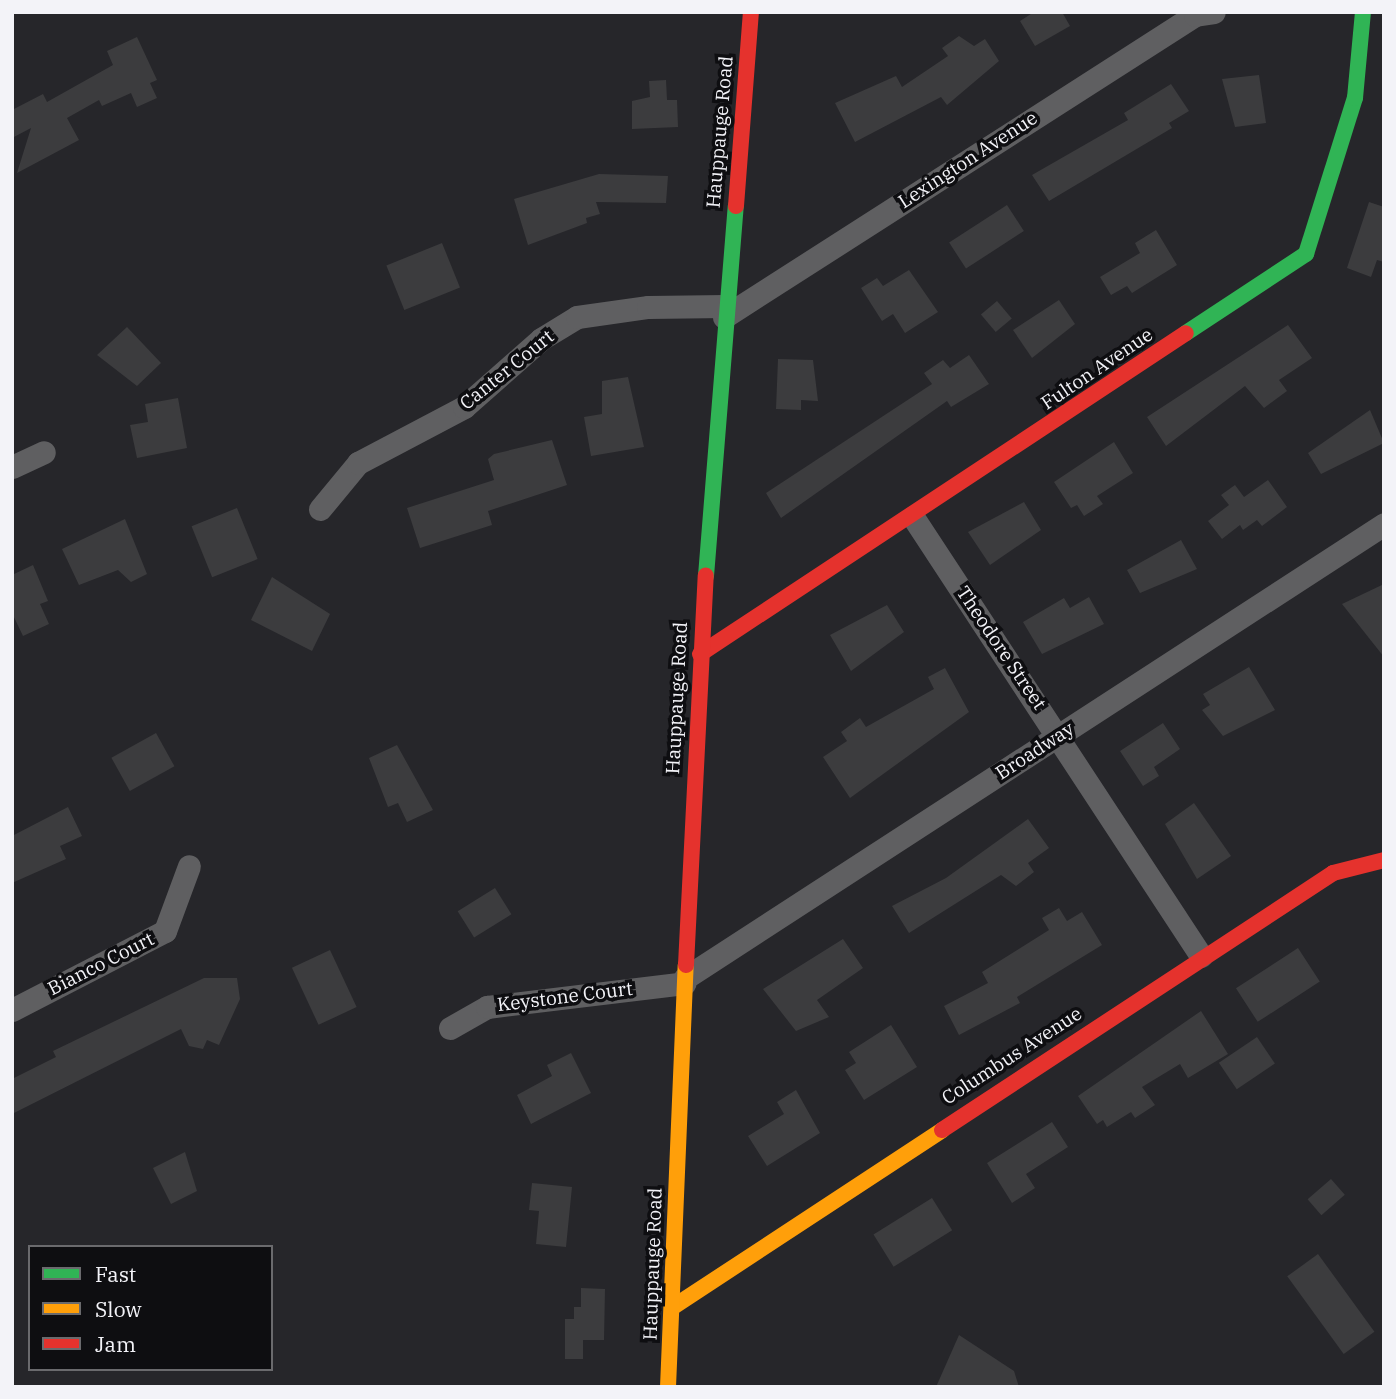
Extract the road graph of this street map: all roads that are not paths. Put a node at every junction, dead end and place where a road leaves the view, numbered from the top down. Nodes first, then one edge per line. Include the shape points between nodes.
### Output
1 (751, 12) edge
2 (1214, 12) edge
3 (1363, 12) edge
4 (725, 311) junction
5 (44, 452) dead end
6 (12, 467) edge
7 (320, 509) dead end
8 (913, 517) junction
9 (1384, 524) edge
10 (700, 653) junction
11 (1059, 736) junction
12 (1384, 860) edge
13 (189, 866) dead end
14 (1201, 956) junction
15 (685, 981) junction
16 (12, 1010) edge
17 (450, 1028) dead end
18 (673, 1307) junction
19 (668, 1387) edge

1 - 4 street, Hauppauge Road
2 - 4 street, Lexington Avenue via 1195,15
3 - 8 street, Fulton Avenue via 1355,98 1306,254
4 - 7 street, Canter Court via 649,307 577,317 541,339 464,407 358,463
4 - 10 street, Hauppauge Road
5 - 6 street
8 - 10 street, Fulton Avenue
8 - 11 street, Theodore Street
9 - 11 street, Broadway
10 - 15 street, Hauppauge Road
11 - 14 street, Theodore Street via 1121,840
11 - 15 street, Broadway
12 - 14 street, Columbus Avenue via 1333,873
13 - 16 street, Bianco Court via 165,931
14 - 18 street, Columbus Avenue
15 - 17 street, Keystone Court via 487,1007
15 - 18 street, Hauppauge Road
18 - 19 street, Hauppauge Road

